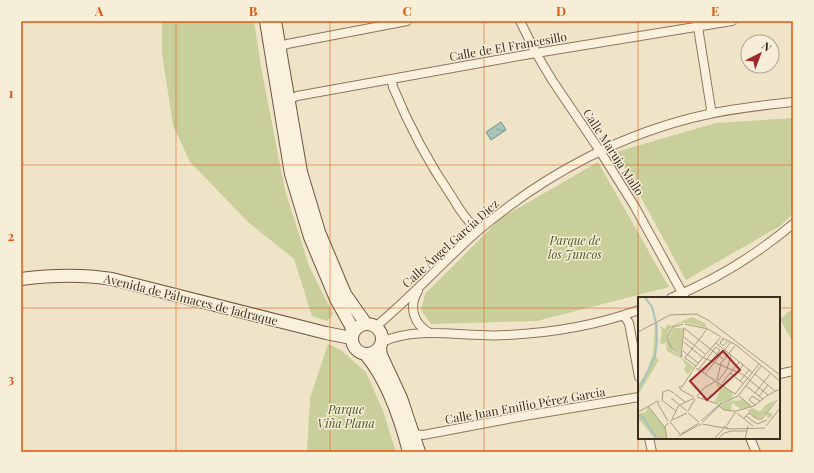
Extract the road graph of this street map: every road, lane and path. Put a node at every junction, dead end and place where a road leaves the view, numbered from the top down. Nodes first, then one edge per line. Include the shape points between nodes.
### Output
1 (266, 21) edge
2 (275, 21) edge
3 (407, 21) edge
4 (520, 21) edge
5 (732, 21) edge
6 (697, 24) edge
7 (280, 48) junction
8 (536, 53) junction
9 (394, 79) junction
10 (289, 100) junction
11 (793, 102) edge
12 (708, 114) junction
13 (600, 151) junction
14 (793, 224) edge
15 (478, 231) junction
16 (21, 279) edge
17 (423, 284) junction
18 (684, 296) edge
19 (638, 310) edge
20 (624, 316) junction
21 (370, 325) junction
22 (431, 333) junction
23 (352, 337) junction
24 (381, 345) junction
25 (366, 355) junction
26 (793, 371) edge
27 (638, 372) edge
28 (780, 374) edge
29 (638, 397) edge
30 (414, 434) junction
31 (649, 439) edge
32 (750, 439) edge
33 (409, 452) edge
34 (419, 452) edge
35 (652, 452) edge
36 (756, 452) edge

1 - 23 street via 291,174 310,237 350,324
2 - 7 street
3 - 7 street via 287,44
4 - 8 street, Calle Maruja Mallo
5 - 6 street, Calle de El Francesillo
6 - 8 street, Calle de El Francesillo
6 - 12 street via 711,109
7 - 10 street
8 - 9 street, Calle de El Francesillo
8 - 13 street, Calle Maruja Mallo
9 - 10 street, Calle de El Francesillo via 297,96
9 - 15 street via 393,87 422,150 457,205
10 - 21 street via 301,172 319,232 345,294 360,317
11 - 12 street, Calle Ángel García Díez
12 - 13 street, Calle Ángel García Díez via 636,135
13 - 15 street, Calle Ángel García Díez via 560,172 520,198
13 - 18 street, Calle Maruja Mallo
14 - 18 street via 746,259
15 - 17 street, Calle Ángel García Díez
16 - 23 street, Avenida de Pálmaces de Jadraque via 63,275 96,276
17 - 21 street, Calle Ángel García Díez
17 - 22 street via 414,298 413,311 422,328
19 - 20 street
20 - 22 street via 572,328 506,335
20 - 27 street via 629,323
21 - 23 street via 358,326
21 - 24 street via 382,335
22 - 24 street via 399,335
23 - 25 street via 360,353
24 - 25 street via 376,352
24 - 30 street via 381,355
25 - 33 street via 376,368 392,402
26 - 28 street
29 - 30 street, Calle Juan Emilio Pérez García via 423,435
30 - 34 street
31 - 35 street
32 - 36 street

